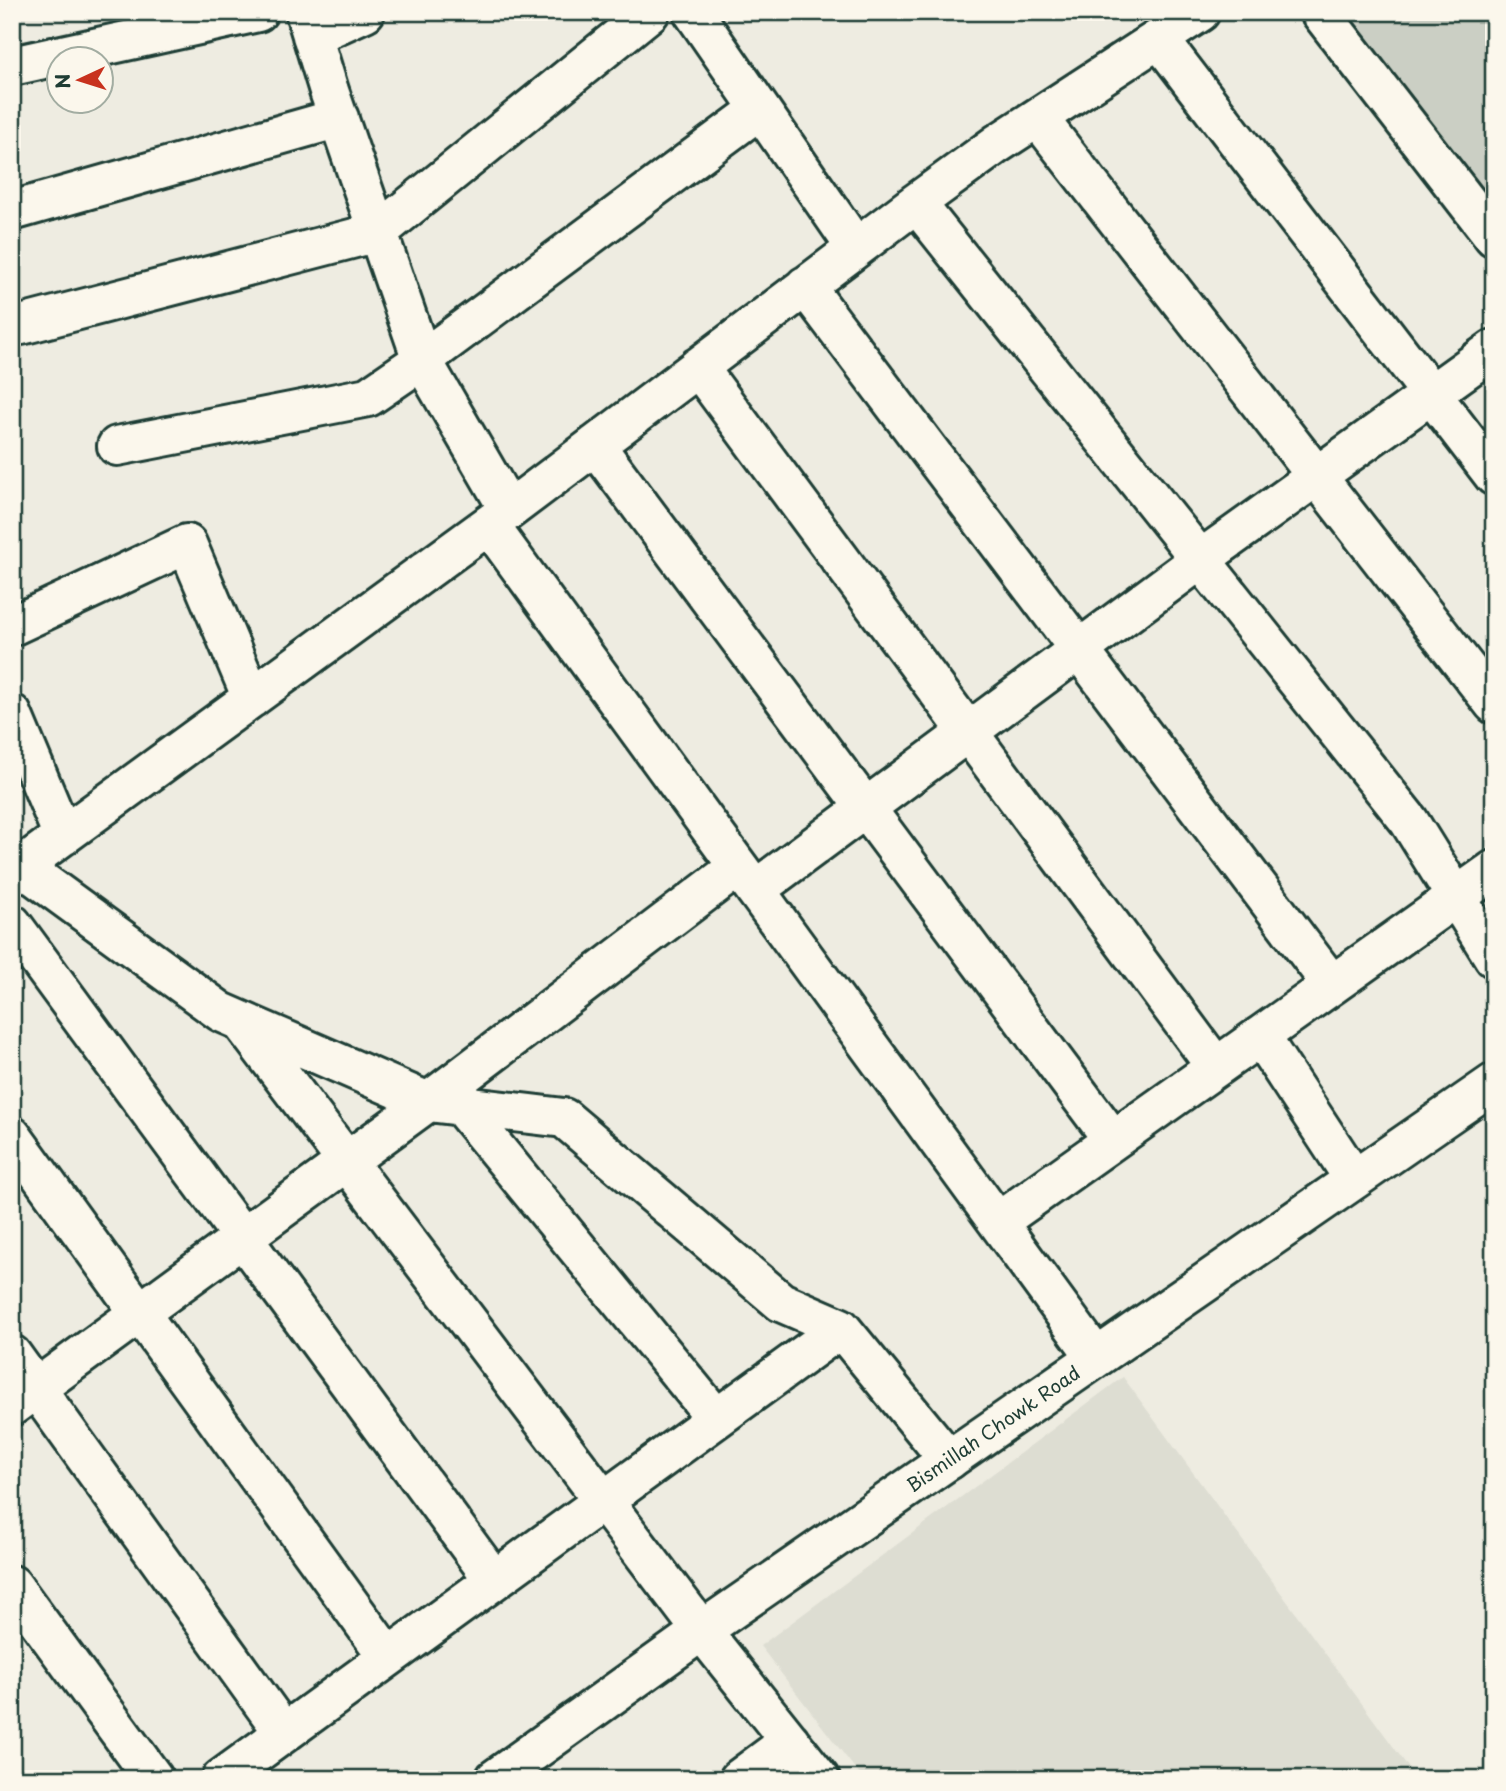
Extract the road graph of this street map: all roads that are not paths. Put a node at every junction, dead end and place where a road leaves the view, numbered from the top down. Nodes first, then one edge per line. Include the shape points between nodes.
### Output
1 (258, 12) edge
2 (365, 12) edge
3 (650, 12) edge
4 (693, 12) edge
5 (1320, 12) edge
6 (1176, 22) edge
7 (308, 24) edge
8 (12, 66) edge
9 (760, 109) junction
10 (339, 118) junction
11 (1038, 118) junction
12 (916, 203) junction
13 (12, 211) edge
14 (378, 232) junction
15 (1494, 237) edge
16 (856, 248) junction
17 (805, 286) junction
18 (21, 325) dead end
19 (1494, 349) edge
20 (422, 359) junction
21 (698, 367) junction
22 (1431, 394) junction
23 (595, 445) junction
24 (117, 446) dead end
25 (1316, 476) junction
26 (1494, 476) edge
27 (499, 518) junction
28 (1201, 559) junction
29 (12, 626) edge
30 (1079, 649) junction
31 (252, 698) junction
32 (1494, 704) edge
33 (12, 714) edge
34 (968, 732) junction
35 (866, 808) junction
36 (62, 836) junction
37 (17, 869) edge
38 (1494, 870) edge
39 (747, 878) junction
40 (1456, 897) junction
41 (12, 924) edge
42 (1494, 958) edge
43 (1332, 985) junction
44 (241, 1021) junction
45 (1260, 1036) junction
46 (1216, 1067) junction
47 (1494, 1083) edge
48 (445, 1104) junction
49 (12, 1136) edge
50 (1113, 1140) junction
51 (347, 1161) junction
52 (1354, 1179) junction
53 (998, 1222) junction
54 (243, 1237) junction
55 (140, 1313) junction
56 (841, 1328) junction
57 (12, 1355) edge
58 (1096, 1357) junction
59 (24, 1397) edge
60 (716, 1418) junction
61 (949, 1460) junction
62 (603, 1501) junction
63 (494, 1580) junction
64 (12, 1585) edge
65 (702, 1631) junction
66 (388, 1657) junction
67 (284, 1733) junction
68 (790, 1741) junction
69 (154, 1779) edge
70 (221, 1779) edge
71 (495, 1779) edge
72 (738, 1779) edge
73 (820, 1779) edge

1 - 8 street
2 - 7 street
3 - 14 street
4 - 9 street
5 - 15 street
6 - 11 street
6 - 22 street
7 - 10 street
9 - 16 street
9 - 20 street
10 - 13 street
10 - 14 street
11 - 12 street
11 - 25 street
12 - 16 street
12 - 28 street
14 - 18 street
14 - 20 street
16 - 17 street
17 - 21 street
17 - 30 street
19 - 22 street
20 - 24 street via 368,397
20 - 27 street
21 - 23 street
21 - 34 street
22 - 25 street
22 - 26 street
23 - 27 street
23 - 35 street
25 - 28 street
25 - 32 street
27 - 31 street
27 - 39 street
28 - 30 street
28 - 40 street via 1409,821
29 - 31 street via 187,544
30 - 34 street
30 - 43 street
31 - 36 street
33 - 36 street
34 - 35 street
34 - 46 street
35 - 39 street
35 - 50 street
36 - 37 street
37 - 44 street via 220,1013
38 - 40 street
39 - 48 street
39 - 53 street
40 - 42 street
40 - 43 street
41 - 54 street
43 - 45 street
44 - 48 street
44 - 51 street
45 - 46 street
45 - 52 street
46 - 50 street
47 - 52 street, Bismillah Chowk Road
48 - 51 street
48 - 56 street via 564,1118 781,1302
48 - 60 street
49 - 55 street
50 - 53 street
51 - 54 street
51 - 62 street
52 - 58 street, Bismillah Chowk Road
53 - 58 street
54 - 55 street
54 - 63 street
55 - 59 street
55 - 66 street
56 - 60 street
56 - 61 street
57 - 59 street
58 - 61 street, Bismillah Chowk Road
59 - 67 street
60 - 62 street
61 - 65 street, Bismillah Chowk Road
62 - 63 street
62 - 65 street
63 - 66 street
64 - 69 street
65 - 68 street
65 - 71 street, Bismillah Chowk Road
66 - 67 street
67 - 70 street
68 - 72 street
68 - 73 street

